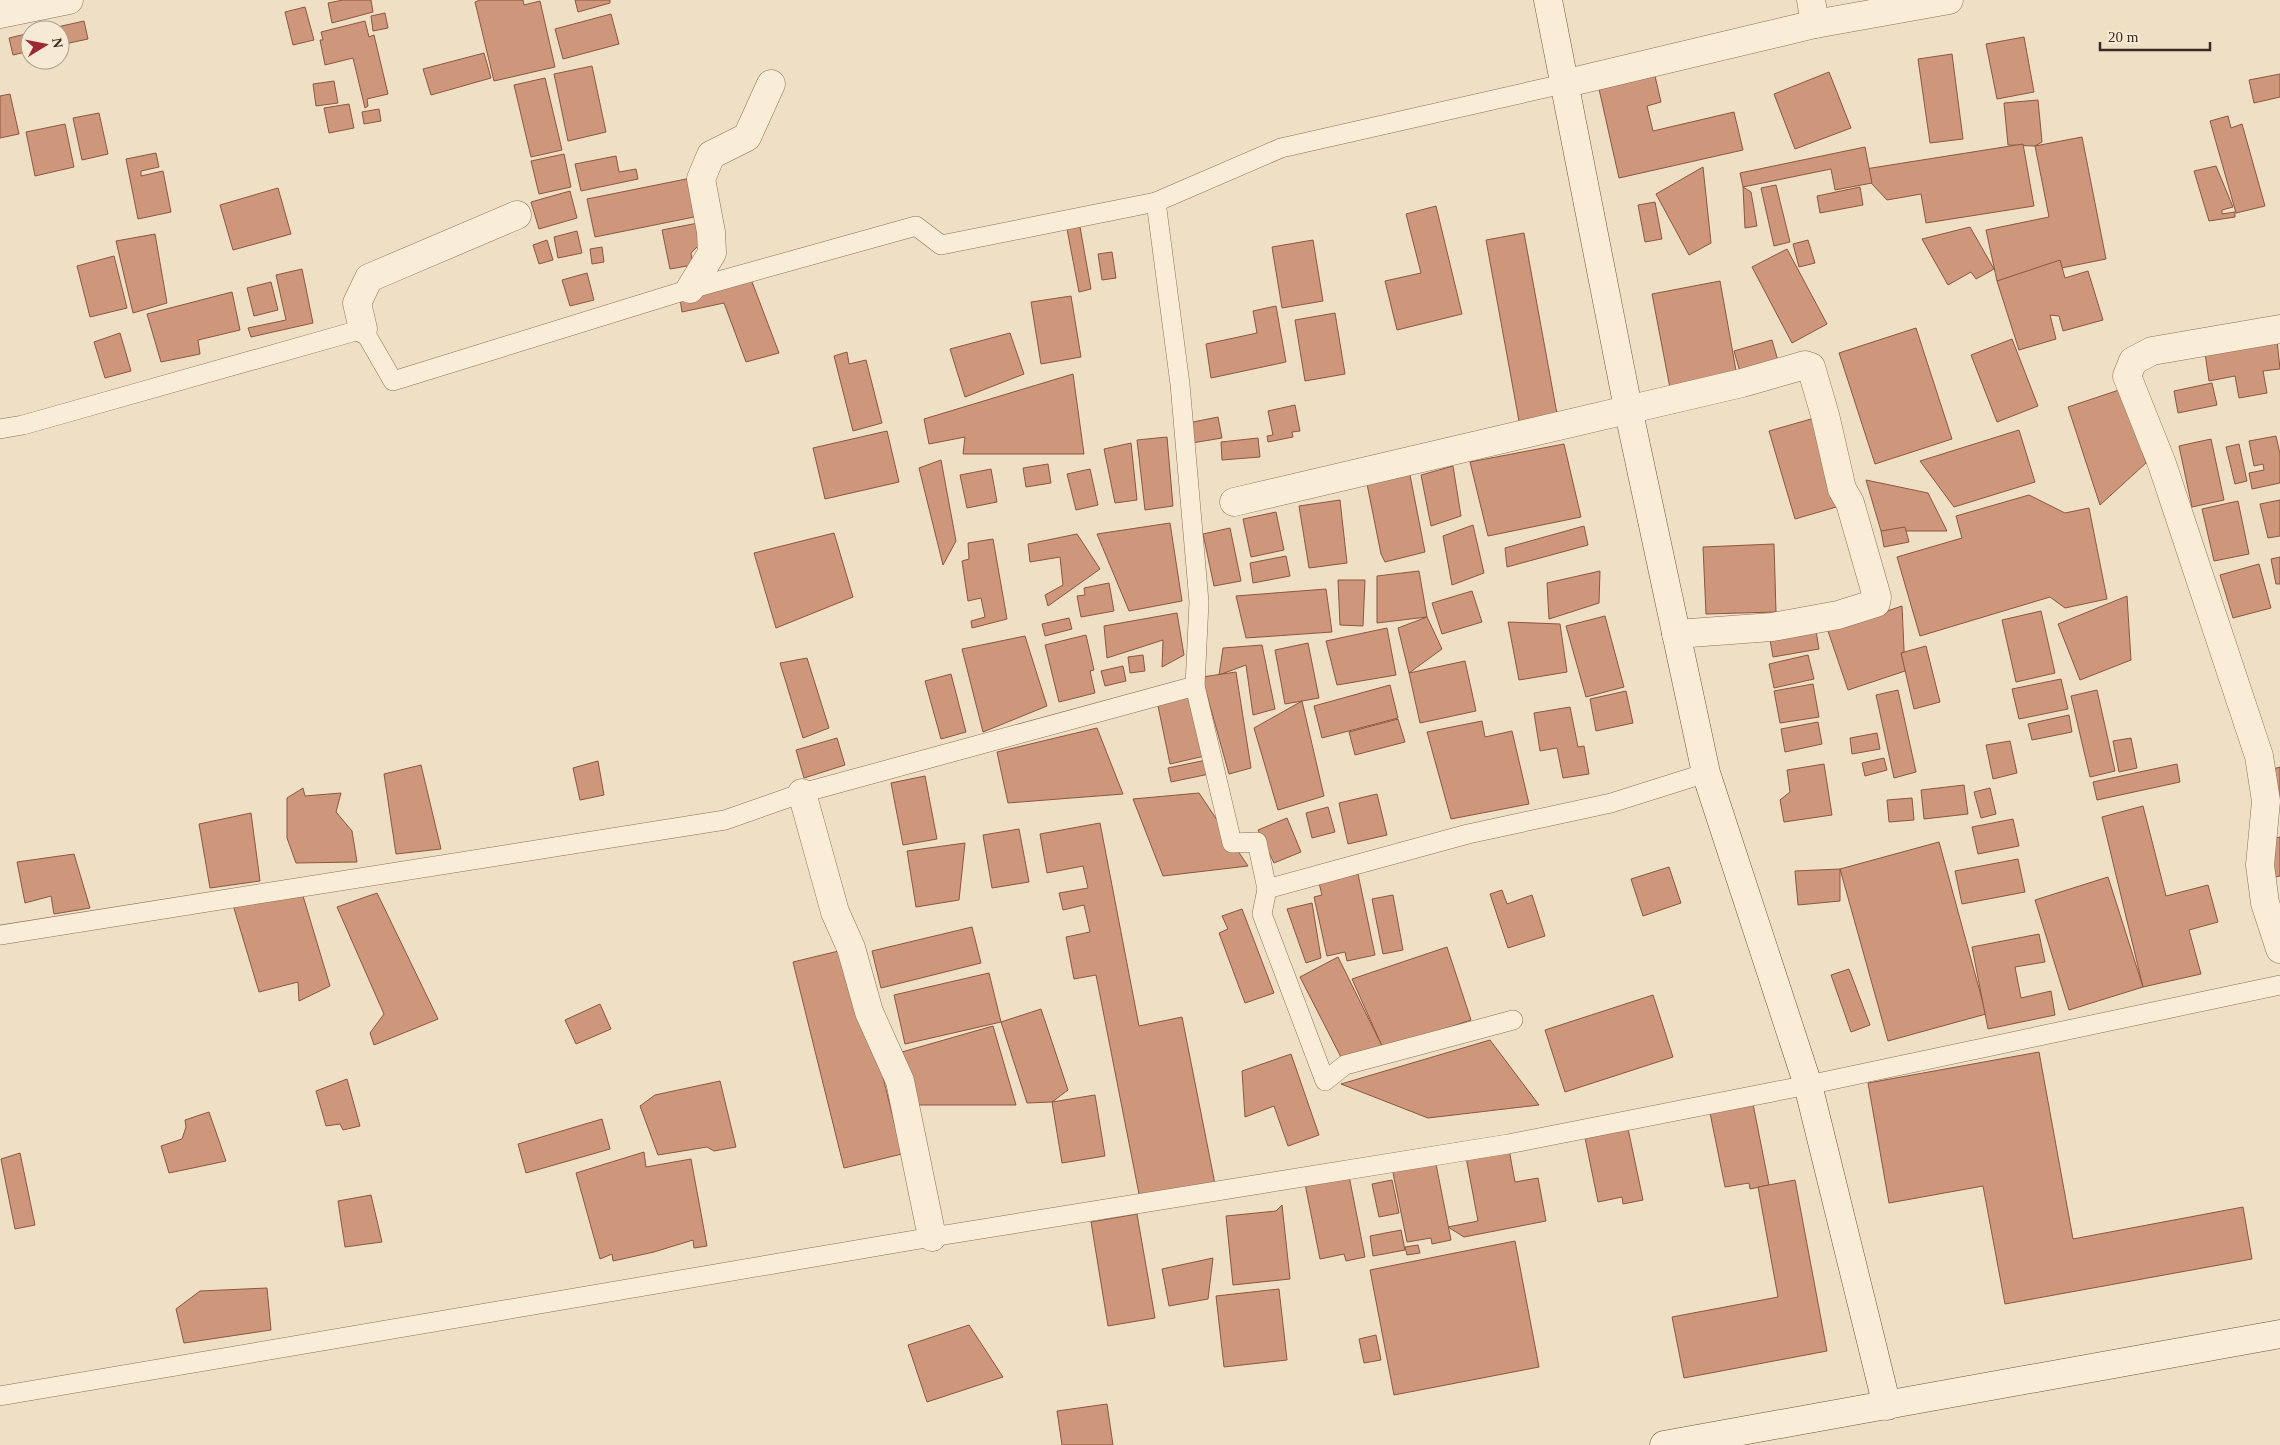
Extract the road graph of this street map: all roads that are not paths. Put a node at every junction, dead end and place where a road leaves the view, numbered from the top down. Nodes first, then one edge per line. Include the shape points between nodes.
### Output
1 (69, 0) edge
2 (1548, 0) edge
3 (1949, 0) edge
4 (1813, 12) edge
5 (0, 14) edge
6 (771, 84) dead end
7 (1563, 84) junction
8 (1156, 202) junction
9 (517, 214) dead end
10 (690, 288) junction
11 (363, 329) junction
12 (2280, 329) edge
13 (1628, 408) junction
14 (0, 429) edge
15 (1234, 502) dead end
16 (1676, 634) junction
17 (1195, 686) junction
18 (1706, 773) junction
19 (802, 793) junction
20 (1267, 889) junction
21 (0, 935) edge
22 (2280, 949) edge
23 (2280, 985) edge
24 (1513, 1020) dead end
25 (1808, 1084) junction
26 (932, 1237) junction
27 (2280, 1334) edge
28 (0, 1396) edge
29 (1887, 1406) junction
30 (1664, 1445) edge

1 - 5 street
2 - 7 street
3 - 4 street
4 - 7 street
6 - 10 street via 747,137 711,155 701,179 712,253
7 - 8 lane via 1281,148
7 - 13 street
8 - 10 lane via 941,245 916,226
8 - 17 lane via 1180,384 1198,602
9 - 11 street via 369,278 357,303
10 - 11 lane via 393,381
11 - 14 lane
12 - 22 street via 2152,351 2133,361 2127,376 2162,464 2259,756 2266,801 2260,865 2265,903
13 - 15 street
13 - 16 street
13 - 16 street via 1742,383 1805,365 1811,368 1842,489 1850,503 1877,597 1871,606 1829,617 1772,627
16 - 18 street
17 - 19 lane
17 - 20 lane via 1232,843 1257,842
18 - 20 lane via 1611,803 1468,834
18 - 25 street
19 - 21 lane via 725,820
19 - 26 street via 834,912 851,948 869,1012 900,1081
20 - 24 lane via 1262,914 1325,1081 1345,1065
23 - 25 lane
25 - 26 lane via 1508,1144
25 - 29 street
26 - 28 lane
27 - 29 street
29 - 30 street

